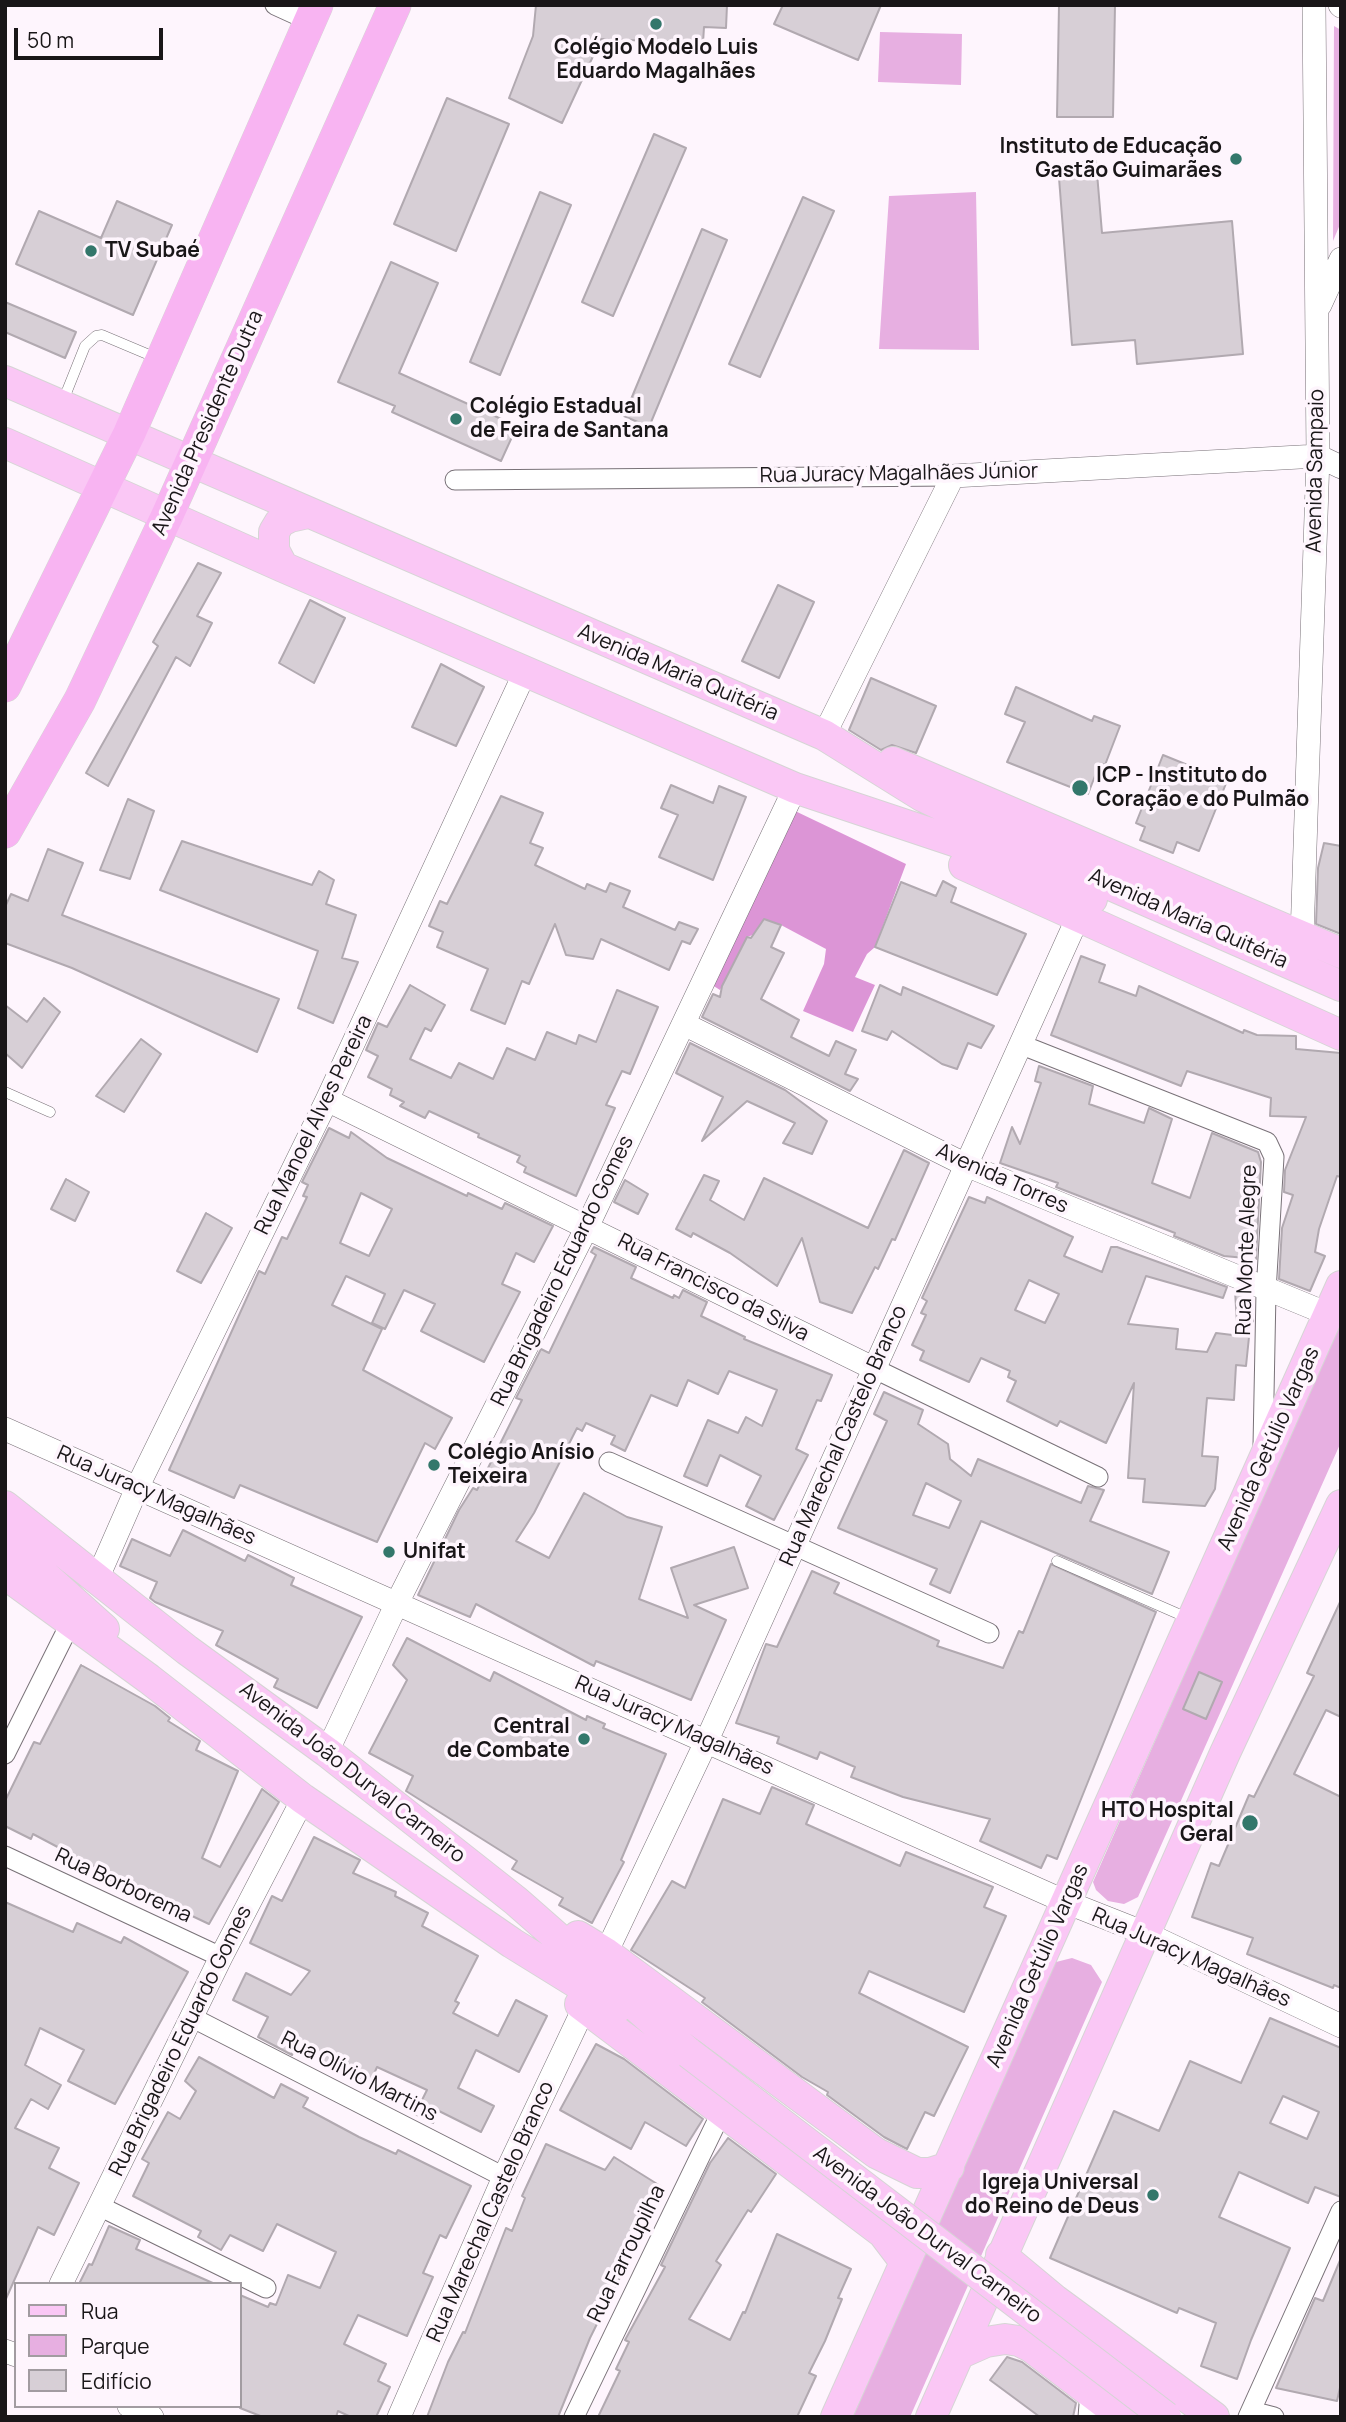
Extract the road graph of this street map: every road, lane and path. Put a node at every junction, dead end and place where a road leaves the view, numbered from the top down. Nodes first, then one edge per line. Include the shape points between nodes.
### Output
1 (275, 5) edge
2 (395, 5) edge
3 (1314, 5) edge
4 (314, 13) edge
5 (1341, 259) edge
6 (1318, 311) junction
7 (162, 360) junction
8 (5, 381) edge
9 (61, 405) junction
10 (130, 434) junction
11 (5, 443) edge
12 (1318, 456) junction
13 (191, 462) junction
14 (1341, 467) edge
15 (953, 476) junction
16 (455, 480) dead end
17 (104, 487) junction
18 (308, 513) junction
19 (167, 516) junction
20 (283, 567) junction
21 (14, 650) edge
22 (526, 670) junction
23 (5, 685) edge
24 (827, 737) junction
25 (798, 789) junction
26 (5, 832) edge
27 (1078, 918) junction
28 (1302, 937) junction
29 (1341, 953) edge
30 (1341, 986) edge
31 (1341, 1007) edge
32 (684, 1024) junction
33 (1341, 1035) edge
34 (1022, 1045) junction
35 (5, 1092) edge
36 (327, 1100) junction
37 (50, 1112) dead end
38 (965, 1165) junction
39 (588, 1225) junction
40 (1341, 1286) edge
41 (1266, 1292) junction
42 (1328, 1314) junction
43 (875, 1369) junction
44 (5, 1429) edge
45 (1263, 1458) junction
46 (609, 1462) dead end
47 (1098, 1477) dead end
48 (137, 1488) junction
49 (5, 1506) edge
50 (1339, 1513) edge
51 (5, 1540) edge
52 (796, 1544) junction
53 (1057, 1561) dead end
54 (18, 1568) edge
55 (98, 1577) junction
56 (397, 1603) junction
57 (1194, 1621) junction
58 (70, 1624) junction
59 (989, 1633) dead end
60 (174, 1639) junction
61 (149, 1679) junction
62 (707, 1740) junction
63 (327, 1752) junction
64 (5, 1754) edge
65 (303, 1799) junction
66 (5, 1856) edge
67 (516, 1901) junction
68 (1066, 1902) junction
69 (1147, 1934) junction
70 (512, 1943) junction
71 (607, 1953) junction
72 (222, 1956) junction
73 (584, 2008) junction
74 (193, 2018) junction
75 (1341, 2026) edge
76 (689, 2053) junction
77 (722, 2111) junction
78 (876, 2153) junction
79 (949, 2166) junction
80 (504, 2177) junction
81 (832, 2194) junction
82 (99, 2206) junction
83 (1341, 2211) edge
84 (1001, 2255) junction
85 (905, 2262) junction
86 (62, 2282) edge
87 (266, 2288) dead end
88 (1055, 2300) junction
89 (1031, 2347) junction
90 (959, 2354) junction
91 (1089, 2404) edge
92 (133, 2408) edge
93 (1249, 2414) edge
94 (1120, 2416) edge
95 (152, 2417) edge
96 (399, 2417) edge
97 (574, 2417) edge
98 (836, 2417) edge
99 (931, 2417) edge
100 (1166, 2417) edge
101 (1214, 2417) edge
102 (1274, 2417) edge

1 - 4 street
2 - 13 highway, Avenida Presidente Dutra
3 - 6 street, Avenida Sampaio
4 - 7 highway
5 - 6 street
6 - 12 street, Avenida Sampaio
7 - 9 lane via 96,336 85,346
7 - 10 highway
8 - 9 main road, Avenida Maria Quitéria
9 - 10 main road, Avenida Maria Quitéria
10 - 13 main road, Avenida Maria Quitéria
10 - 17 highway
11 - 17 main road, Avenida Maria Quitéria
12 - 14 street, Rua Juracy Magalhães Júnior
12 - 15 street, Rua Juracy Magalhães Júnior
12 - 28 street, Avenida Sampaio
13 - 18 main road, Avenida Maria Quitéria
13 - 19 highway, Avenida Presidente Dutra
15 - 16 street, Rua Juracy Magalhães Júnior
15 - 24 street
17 - 19 main road, Avenida Maria Quitéria
17 - 21 highway
18 - 20 main road via 280,522 274,532 274,550
18 - 24 main road, Avenida Maria Quitéria
19 - 20 main road, Avenida Maria Quitéria
19 - 26 highway, Avenida Presidente Dutra via 80,700
20 - 22 main road, Avenida Maria Quitéria
21 - 23 highway
22 - 25 main road, Avenida Maria Quitéria
22 - 36 street, Rua Manoel Alves Pereira
24 - 28 main road
24 - 30 main road, Avenida Maria Quitéria via 922,796 1074,869
25 - 27 main road
25 - 31 main road, Avenida Maria Quitéria via 975,848
25 - 32 street, Rua Brigadeiro Eduardo Gomes
27 - 33 main road
27 - 34 street, Rua Marechal Castelo Branco
28 - 29 main road
32 - 38 street, Avenida Torres
32 - 39 street, Rua Brigadeiro Eduardo Gomes
34 - 38 street, Rua Marechal Castelo Branco
34 - 41 street, Rua Monte Alegre via 1268,1142 1274,1157
35 - 37 lane
36 - 39 street, Rua Francisco da Silva
36 - 48 street, Rua Manoel Alves Pereira
38 - 41 street, Avenida Torres
38 - 43 street, Rua Marechal Castelo Branco
39 - 43 street, Rua Francisco da Silva
39 - 56 street, Rua Brigadeiro Eduardo Gomes
40 - 42 main road, Avenida Getúlio Vargas
41 - 42 street, Avenida Torres
41 - 45 street, Rua Monte Alegre
42 - 45 main road, Avenida Getúlio Vargas
43 - 47 street, Rua Francisco da Silva
43 - 52 street, Rua Marechal Castelo Branco
44 - 48 street, Rua Juracy Magalhães
45 - 57 main road, Avenida Getúlio Vargas
46 - 52 street
48 - 55 street, Rua Manoel Alves Pereira
48 - 56 street, Rua Juracy Magalhães
49 - 55 main road, Avenida João Durval Carneiro
50 - 69 main road via 1225,1753
51 - 54 main road
52 - 59 street
52 - 62 street, Rua Marechal Castelo Branco
53 - 57 lane
54 - 58 main road, Avenida João Durval Carneiro
54 - 60 main road
54 - 61 main road via 96,1621
55 - 60 main road, Avenida João Durval Carneiro
56 - 62 street, Rua Juracy Magalhães
56 - 63 street, Rua Brigadeiro Eduardo Gomes
57 - 68 main road, Avenida Getúlio Vargas
58 - 61 main road, Avenida João Durval Carneiro
58 - 64 street
60 - 63 main road, Avenida João Durval Carneiro
61 - 65 main road, Avenida João Durval Carneiro
62 - 68 street, Rua Juracy Magalhães
62 - 71 street, Rua Marechal Castelo Branco
63 - 67 main road, Avenida João Durval Carneiro
65 - 70 main road, Avenida João Durval Carneiro
65 - 72 street, Rua Brigadeiro Eduardo Gomes
66 - 72 street, Rua Borborema
67 - 71 main road
67 - 76 main road, Avenida João Durval Carneiro
68 - 69 street, Rua Juracy Magalhães
68 - 79 main road, Avenida Getúlio Vargas
69 - 75 street, Rua Juracy Magalhães
69 - 84 main road
70 - 73 main road
70 - 76 main road, Avenida João Durval Carneiro
71 - 78 main road
72 - 74 street, Rua Brigadeiro Eduardo Gomes
73 - 77 main road
73 - 80 street, Rua Marechal Castelo Branco
74 - 80 street, Rua Olívio Martins
74 - 82 street, Rua Brigadeiro Eduardo Gomes
76 - 100 main road, Avenida João Durval Carneiro, bridge
77 - 81 main road
77 - 97 street, Rua Farroupilha
78 - 79 main road via 917,2173
78 - 81 main road via 871,2181 859,2193
79 - 85 main road, Avenida Getúlio Vargas
80 - 96 street, Rua Marechal Castelo Branco
81 - 85 main road via 883,2233
82 - 86 street, Rua Brigadeiro Eduardo Gomes
82 - 87 street
83 - 93 street
84 - 88 main road, Avenida João Durval Carneiro
84 - 90 main road
85 - 98 main road, Avenida Getúlio Vargas
88 - 89 main road via 1035,2302 1024,2317
88 - 101 main road, Avenida João Durval Carneiro
89 - 90 main road, Avenida João Durval Carneiro via 1005,2339
89 - 91 main road, Avenida João Durval Carneiro
90 - 99 main road
91 - 94 main road, Avenida João Durval Carneiro
92 - 95 street
93 - 102 street

